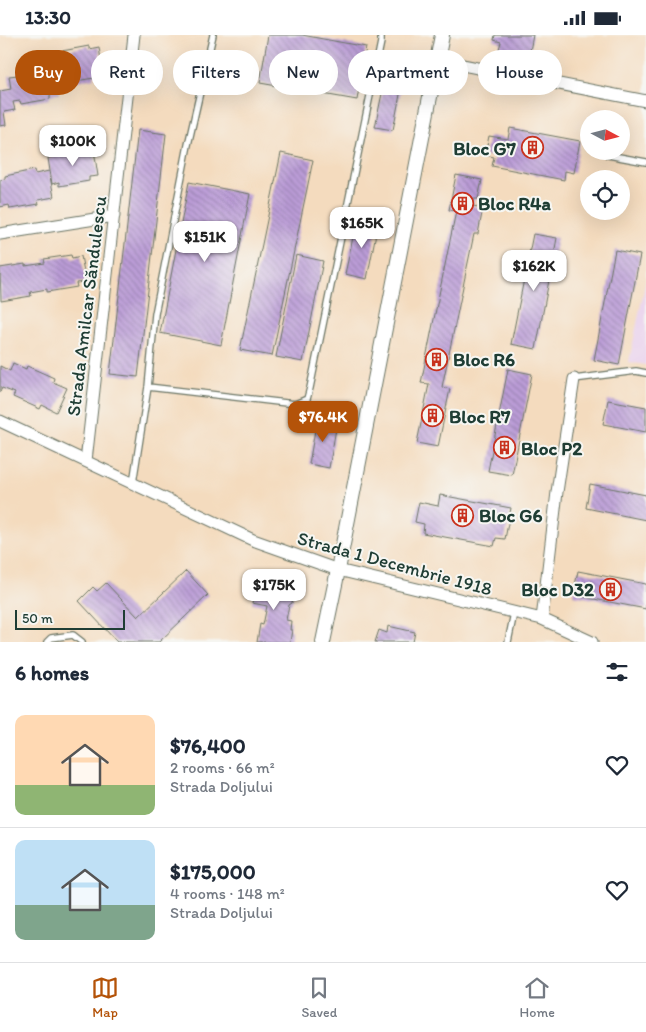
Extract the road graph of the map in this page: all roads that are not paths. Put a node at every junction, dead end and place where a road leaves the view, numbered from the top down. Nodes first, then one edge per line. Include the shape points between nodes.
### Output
1 (134, 35) edge
2 (213, 35) edge
3 (381, 35) edge
4 (442, 35) edge
5 (439, 50) edge
6 (468, 66) edge
7 (430, 95) edge
8 (646, 101) edge
9 (630, 159) edge
10 (646, 162) edge
11 (114, 216) junction
12 (0, 234) edge
13 (646, 373) edge
14 (574, 379) joint
15 (148, 387) junction
16 (0, 421) edge
17 (86, 461) junction
18 (133, 483) junction
19 (338, 570) junction
20 (514, 613) junction
21 (542, 619) junction
22 (590, 641) edge
23 (47, 642) edge
24 (82, 642) edge
25 (323, 642) edge
26 (508, 642) edge

1 - 11 street, Strada Amilcar Săndulescu
2 - 15 lane via 155,314
3 - 15 lane via 307,399 295,405
4 - 5 street
6 - 8 street
7 - 19 street
9 - 10 lane
11 - 12 street
11 - 17 street, Strada Amilcar Săndulescu
13 - 14 lane via 636,371
14 - 21 street
15 - 18 lane
16 - 17 street, Strada 1 Decembrie 1918
17 - 18 street, Strada 1 Decembrie 1918
18 - 19 street, Strada 1 Decembrie 1918 via 253,540
19 - 20 street, Strada 1 Decembrie 1918
19 - 25 street
20 - 21 street, Strada 1 Decembrie 1918
20 - 26 lane
21 - 22 street, Strada 1 Decembrie 1918
23 - 24 lane via 51,638 73,635

